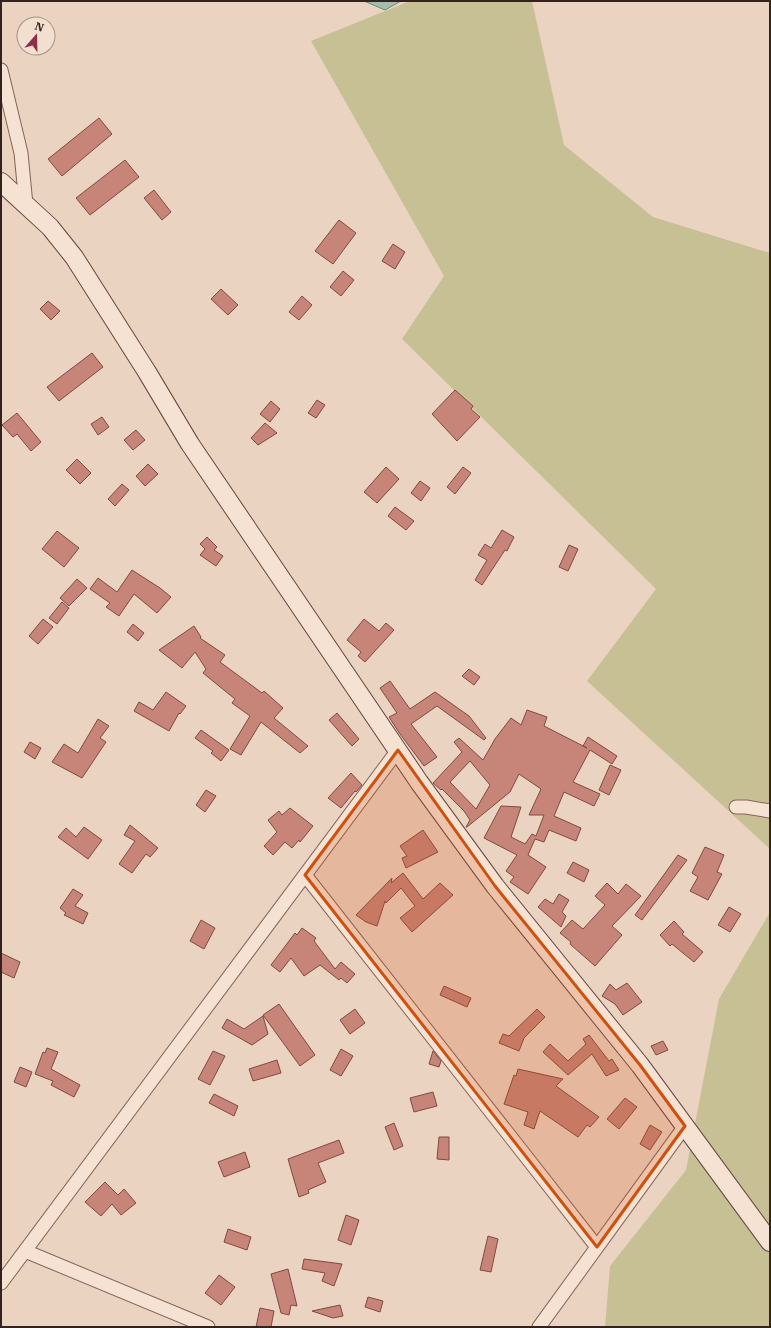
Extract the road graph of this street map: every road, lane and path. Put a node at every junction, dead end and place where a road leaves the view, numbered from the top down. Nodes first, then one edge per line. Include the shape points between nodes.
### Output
1 (1, 70) edge
2 (1, 182) edge
3 (26, 205) junction
4 (398, 750) junction
5 (736, 807) dead end
6 (770, 811) edge
7 (305, 875) junction
8 (685, 1126) junction
9 (770, 1242) edge
10 (597, 1246) junction
11 (25, 1250) junction
12 (1, 1283) edge
13 (208, 1327) edge
14 (538, 1327) edge

1 - 3 street via 20,153
2 - 3 main road
3 - 4 main road via 50,227 74,257 195,451
4 - 7 street
4 - 8 main road via 495,886 640,1065
5 - 6 street via 746,806
7 - 10 street
7 - 11 street
8 - 9 main road
8 - 10 street
10 - 14 street
11 - 12 street
11 - 13 street

